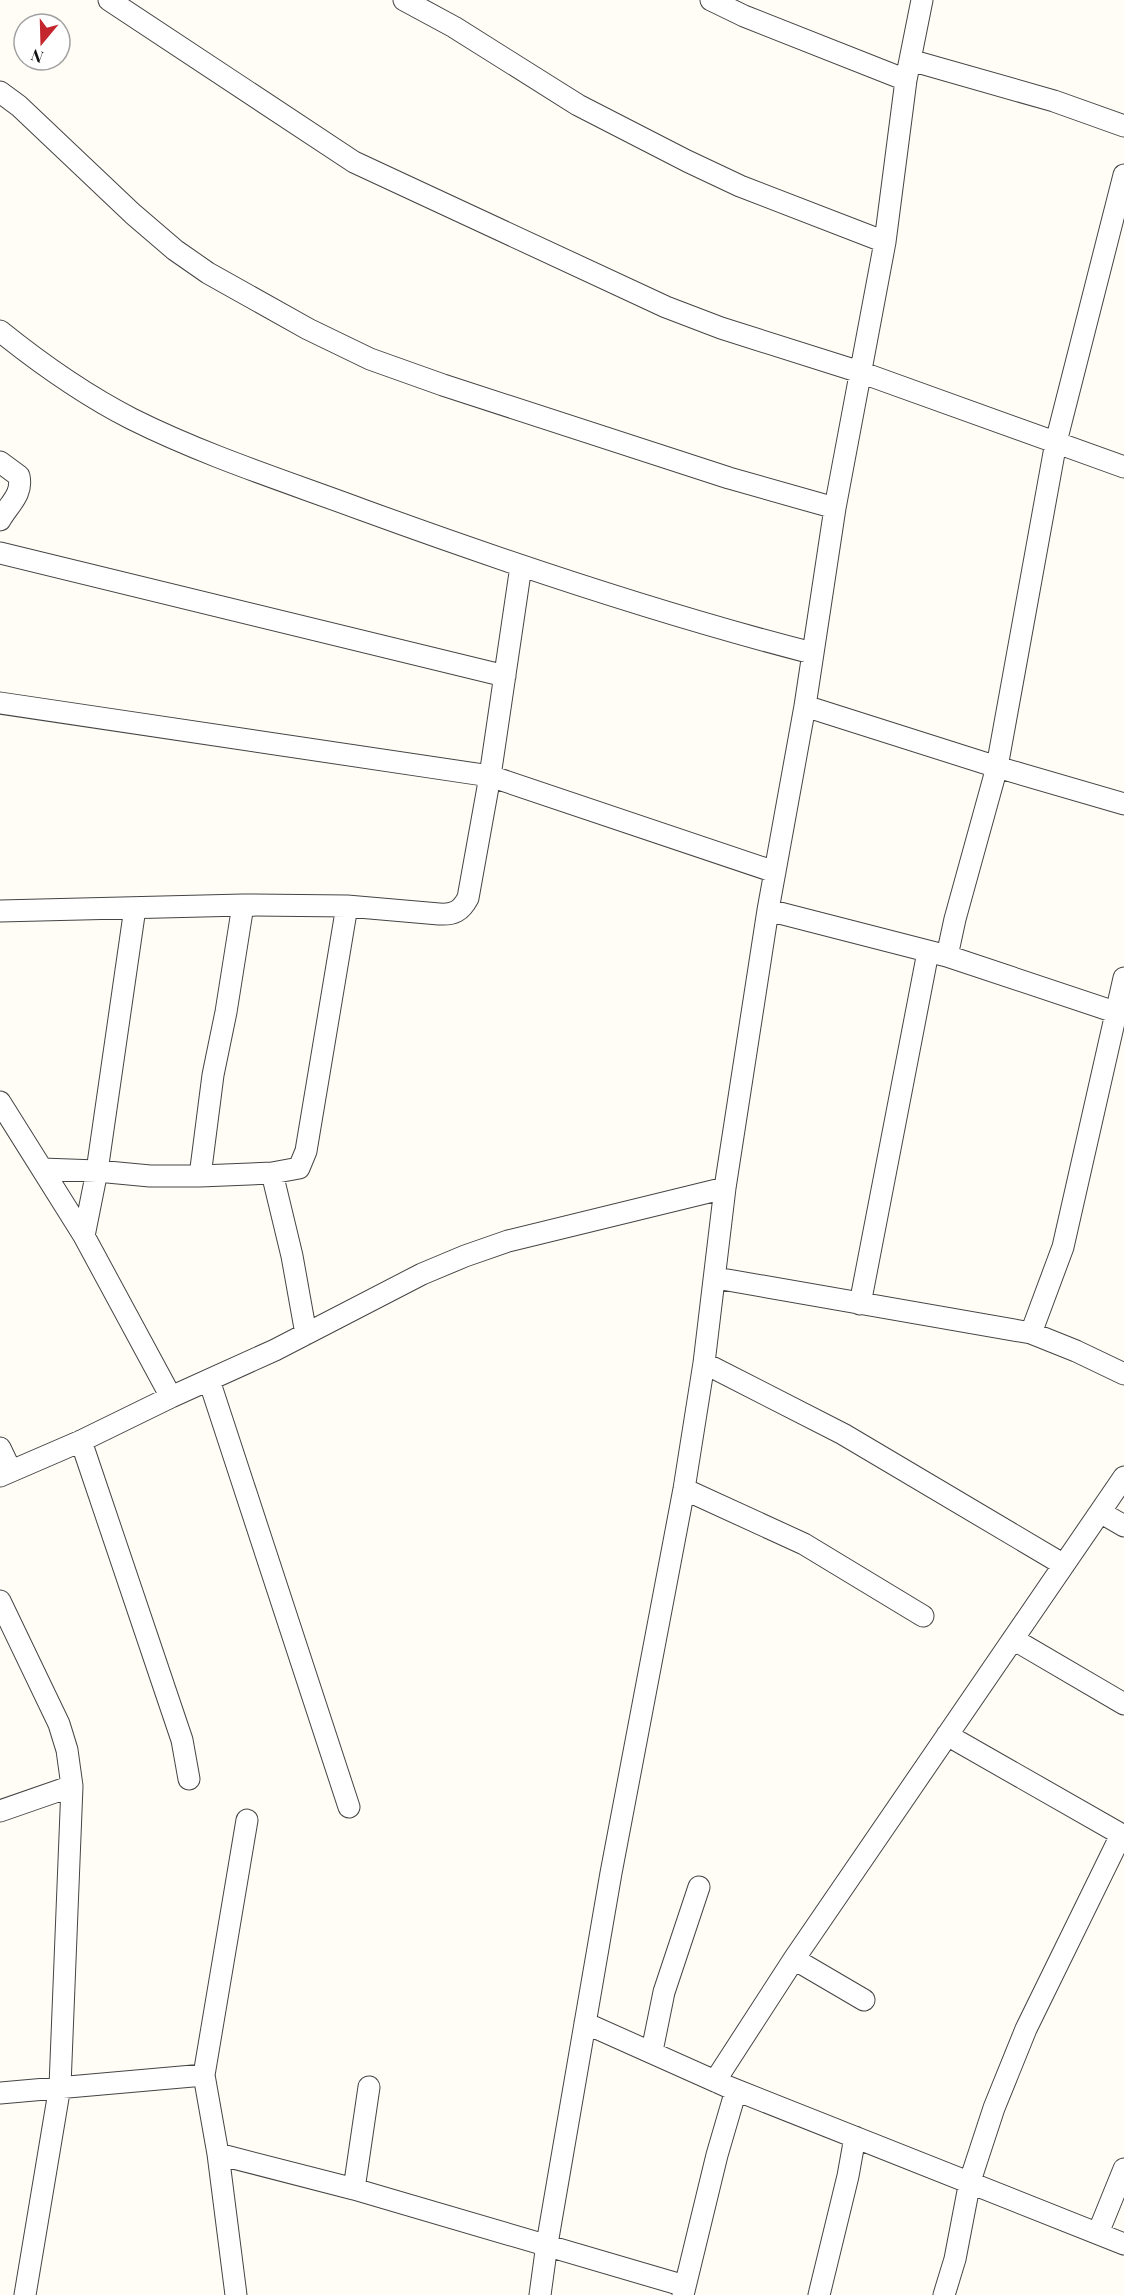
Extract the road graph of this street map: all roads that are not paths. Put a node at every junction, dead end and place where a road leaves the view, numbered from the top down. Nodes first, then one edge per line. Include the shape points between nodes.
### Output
1 (109, 0) edge
2 (404, 0) edge
3 (711, 0) edge
4 (922, 0) edge
5 (908, 70) junction
6 (0, 92) edge
7 (1124, 126) edge
8 (1124, 175) edge
9 (885, 242) junction
10 (0, 331) edge
11 (860, 372) junction
12 (1056, 442) junction
13 (0, 462) edge
14 (1124, 467) edge
15 (835, 508) junction
16 (0, 520) edge
17 (0, 553) edge
18 (521, 566) junction
19 (812, 653) junction
20 (505, 676) junction
21 (0, 704) edge
22 (805, 706) junction
23 (997, 767) junction
24 (490, 776) junction
25 (1124, 804) edge
26 (775, 872) junction
27 (243, 905) junction
28 (347, 906) junction
29 (135, 908) junction
30 (768, 910) junction
31 (0, 911) edge
32 (938, 954) junction
33 (1124, 978) edge
34 (1120, 1014) edge
35 (0, 1102) edge
36 (42, 1169) junction
37 (97, 1171) junction
38 (272, 1173) junction
39 (200, 1176) junction
40 (725, 1188) junction
41 (84, 1236) junction
42 (716, 1278) junction
43 (860, 1304) junction
44 (306, 1334) junction
45 (1031, 1334) junction
46 (705, 1363) junction
47 (1124, 1374) edge
48 (209, 1380) junction
49 (171, 1396) junction
50 (81, 1441) junction
51 (0, 1448) edge
52 (5, 1473) edge
53 (1124, 1477) edge
54 (684, 1489) junction
55 (1100, 1512) junction
56 (1124, 1527) edge
57 (1064, 1565) junction
58 (0, 1601) edge
59 (923, 1616) dead end
60 (1013, 1639) junction
61 (1124, 1704) edge
62 (947, 1735) junction
63 (189, 1779) dead end
64 (72, 1786) junction
65 (350, 1807) dead end
66 (0, 1811) edge
67 (247, 1820) dead end
68 (1122, 1836) edge
69 (699, 1887) dead end
70 (794, 1959) junction
71 (864, 2000) dead end
72 (585, 2022) junction
73 (652, 2051) junction
74 (204, 2075) junction
75 (715, 2080) junction
76 (60, 2086) junction
77 (369, 2087) dead end
78 (736, 2090) junction
79 (0, 2093) edge
80 (855, 2136) junction
81 (218, 2154) junction
82 (1124, 2169) edge
83 (970, 2181) junction
84 (354, 2188) junction
85 (1098, 2233) junction
86 (547, 2244) junction
87 (1124, 2244) edge
88 (684, 2291) edge
89 (237, 2294) edge
90 (24, 2295) edge
91 (540, 2295) edge
92 (819, 2295) edge
93 (944, 2295) edge

1 - 11 street via 354,162 391,181 666,307
2 - 9 street via 578,105 687,161 740,186
3 - 5 street via 744,16
4 - 5 street
5 - 7 street via 1054,101
5 - 9 street
6 - 15 street via 175,250 308,329 370,359 443,385 729,478
8 - 12 street
9 - 11 street
10 - 18 street via 89,395 180,441 231,463
11 - 12 street
11 - 15 street
12 - 14 street
12 - 23 street
13 - 16 street via 19,476 21,486
15 - 19 street
17 - 20 street
18 - 19 street
18 - 20 street
19 - 22 street
20 - 24 street
21 - 24 street
22 - 23 street
22 - 26 street
23 - 25 street
23 - 32 street via 955,919
24 - 26 street
24 - 28 street via 468,898 459,910 447,915
26 - 30 street
27 - 28 street
27 - 29 street
27 - 39 street
28 - 38 street via 304,1158 298,1168
29 - 31 street
29 - 37 street
30 - 32 street
30 - 40 street
32 - 34 street
32 - 43 street
33 - 34 street
34 - 45 street via 1063,1246
35 - 36 street
36 - 37 street
36 - 41 street
37 - 39 street
37 - 41 street
38 - 39 street
38 - 44 street
40 - 42 street
40 - 44 street via 508,1241 422,1274
41 - 49 street
42 - 43 street
42 - 46 street
43 - 45 street
44 - 48 street
45 - 47 street
46 - 54 street
46 - 57 street via 843,1434
48 - 49 street
48 - 65 street
49 - 50 street
50 - 52 street
50 - 63 street via 182,1740
51 - 52 street
53 - 55 street
54 - 59 street via 804,1544
54 - 72 street
55 - 56 street
55 - 57 street
57 - 60 street
58 - 64 street via 59,1724
60 - 61 street
60 - 62 street
62 - 68 street
62 - 70 street
64 - 66 street
64 - 76 street
67 - 74 street
68 - 83 street via 1026,2029
69 - 73 street via 664,1992
70 - 71 street
70 - 75 street
72 - 73 street
72 - 86 street
73 - 75 street
74 - 76 street
74 - 81 street
75 - 78 street
76 - 79 street
76 - 90 street
77 - 84 street
78 - 80 street
78 - 88 street
80 - 83 street
80 - 92 street
81 - 84 street
81 - 89 street
82 - 85 street
83 - 85 street
83 - 93 street
84 - 86 street
85 - 87 street
86 - 88 street
86 - 91 street

